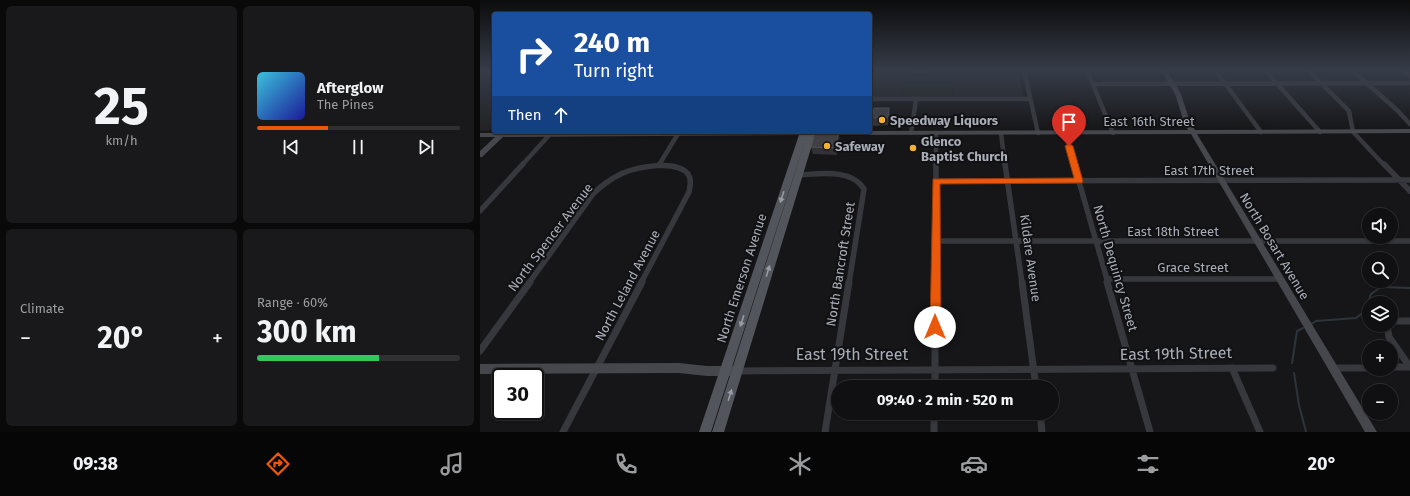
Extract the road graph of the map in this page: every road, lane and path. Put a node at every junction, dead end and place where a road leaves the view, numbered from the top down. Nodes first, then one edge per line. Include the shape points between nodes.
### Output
1 (1028, 90) edge
2 (1096, 90) edge
3 (1176, 90) edge
4 (1230, 90) edge
5 (1283, 90) edge
6 (1329, 90) edge
7 (1374, 90) edge
8 (872, 99) edge
9 (916, 100) junction
10 (1030, 100) junction
11 (1410, 124) edge
12 (1410, 131) edge
13 (1261, 132) junction
14 (1320, 132) junction
15 (1353, 132) junction
16 (872, 133) edge
17 (911, 133) junction
18 (936, 133) junction
19 (1001, 133) junction
20 (1038, 133) junction
21 (1065, 133) junction
22 (1113, 133) junction
23 (1193, 133) junction
24 (510, 134) edge
25 (550, 134) edge
26 (678, 134) edge
27 (808, 134) edge
28 (808, 134) edge
29 (480, 135) edge
30 (501, 135) junction
31 (480, 155) edge
32 (659, 165) junction
33 (798, 176) junction
34 (1399, 180) junction
35 (1410, 180) edge
36 (936, 181) junction
37 (1008, 181) junction
38 (1079, 181) junction
39 (1222, 181) junction
40 (1410, 191) edge
41 (480, 211) edge
42 (936, 241) junction
43 (1017, 241) junction
44 (1258, 241) junction
45 (1410, 241) edge
46 (1096, 242) junction
47 (1106, 279) junction
48 (1280, 279) junction
49 (1410, 321) edge
50 (1398, 323) edge
51 (1389, 332) edge
52 (480, 351) edge
53 (1398, 367) edge
54 (1410, 367) edge
55 (597, 368) junction
56 (1232, 368) junction
57 (1273, 368) dead end
58 (1333, 368) junction
59 (1362, 368) edge
60 (480, 369) edge
61 (1132, 369) junction
62 (835, 370) junction
63 (935, 370) junction
64 (1034, 370) junction
65 (725, 371) junction
66 (737, 371) junction
67 (934, 380) edge
68 (1035, 380) edge
69 (934, 420) edge
70 (1041, 420) edge
71 (563, 432) edge
72 (705, 432) edge
73 (718, 432) edge
74 (825, 432) edge
75 (934, 432) edge
76 (1042, 432) edge
77 (1150, 432) edge
78 (1260, 432) edge
79 (1371, 432) edge

1 - 10 street
2 - 22 street
3 - 23 main road, North Bosart Avenue
4 - 13 street
5 - 14 street
6 - 15 street via 1349,111
7 - 11 street
8 - 9 street
9 - 10 street
9 - 17 street
10 - 20 street
12 - 15 main road, East 16th Street
13 - 14 main road, East 16th Street
13 - 23 main road, East 16th Street
14 - 15 main road, East 16th Street
15 - 34 street
16 - 17 main road, East 16th Street
17 - 18 main road, East 16th Street
18 - 19 main road, East 16th Street
18 - 36 street
19 - 20 main road, East 16th Street
19 - 37 street, Kildare Avenue
20 - 21 main road, East 16th Street
21 - 22 main road, East 16th Street
21 - 38 street, North Dequincy Street
22 - 23 main road, East 16th Street
23 - 39 main road, North Bosart Avenue
24 - 30 main road, East 16th Street
25 - 41 street
26 - 32 street
27 - 33 main road, North Emerson Avenue
28 -> 65 main road, North Emerson Avenue
29 - 30 main road, East 16th Street
30 - 31 main road
32 - 52 street, North Spencer Avenue via 621,174 594,192
32 - 55 street, North Leland Avenue via 672,166 685,172 690,179 690,190
33 - 62 street, North Bancroft Street via 850,177 861,183 864,192
66 -> 33 main road, North Emerson Avenue
34 - 35 street, East 17th Street
34 - 39 street, East 17th Street
34 - 40 street
36 - 37 street, East 17th Street
36 - 42 street
37 - 38 street, East 17th Street
37 - 43 street, Kildare Avenue
38 - 39 street, East 17th Street
38 - 46 street, North Dequincy Street
39 - 44 main road, North Bosart Avenue
42 - 43 street, East 18th Street
42 - 63 street
43 - 46 street, East 18th Street
43 - 64 street, Kildare Avenue
44 - 45 street, East 18th Street
44 - 46 street, East 18th Street
44 - 48 main road, North Bosart Avenue
46 - 47 street, North Dequincy Street
47 - 48 street, Grace Street
47 - 61 street, North Dequincy Street
48 - 58 main road, North Bosart Avenue
49 - 50 street
51 - 54 street via 1389,337
53 - 54 street
55 - 60 main road, East 19th Street
55 - 65 main road, East 19th Street
55 - 71 street, North Leland Avenue
56 - 57 street, East 19th Street
56 - 61 street, East 19th Street
56 - 78 street
58 - 59 street
58 - 79 main road, North Bosart Avenue
61 - 64 street, East 19th Street
61 - 77 street, North Dequincy Street
62 - 63 street, East 19th Street
62 - 66 street, East 19th Street
62 - 74 street, North Bancroft Street
63 - 64 street, East 19th Street
63 - 67 street
64 - 68 street, Kildare Avenue
65 - 66 main road, East 19th Street
65 - 72 main road, North Emerson Avenue
73 -> 66 main road, North Emerson Avenue
69 - 75 street
70 - 76 street

